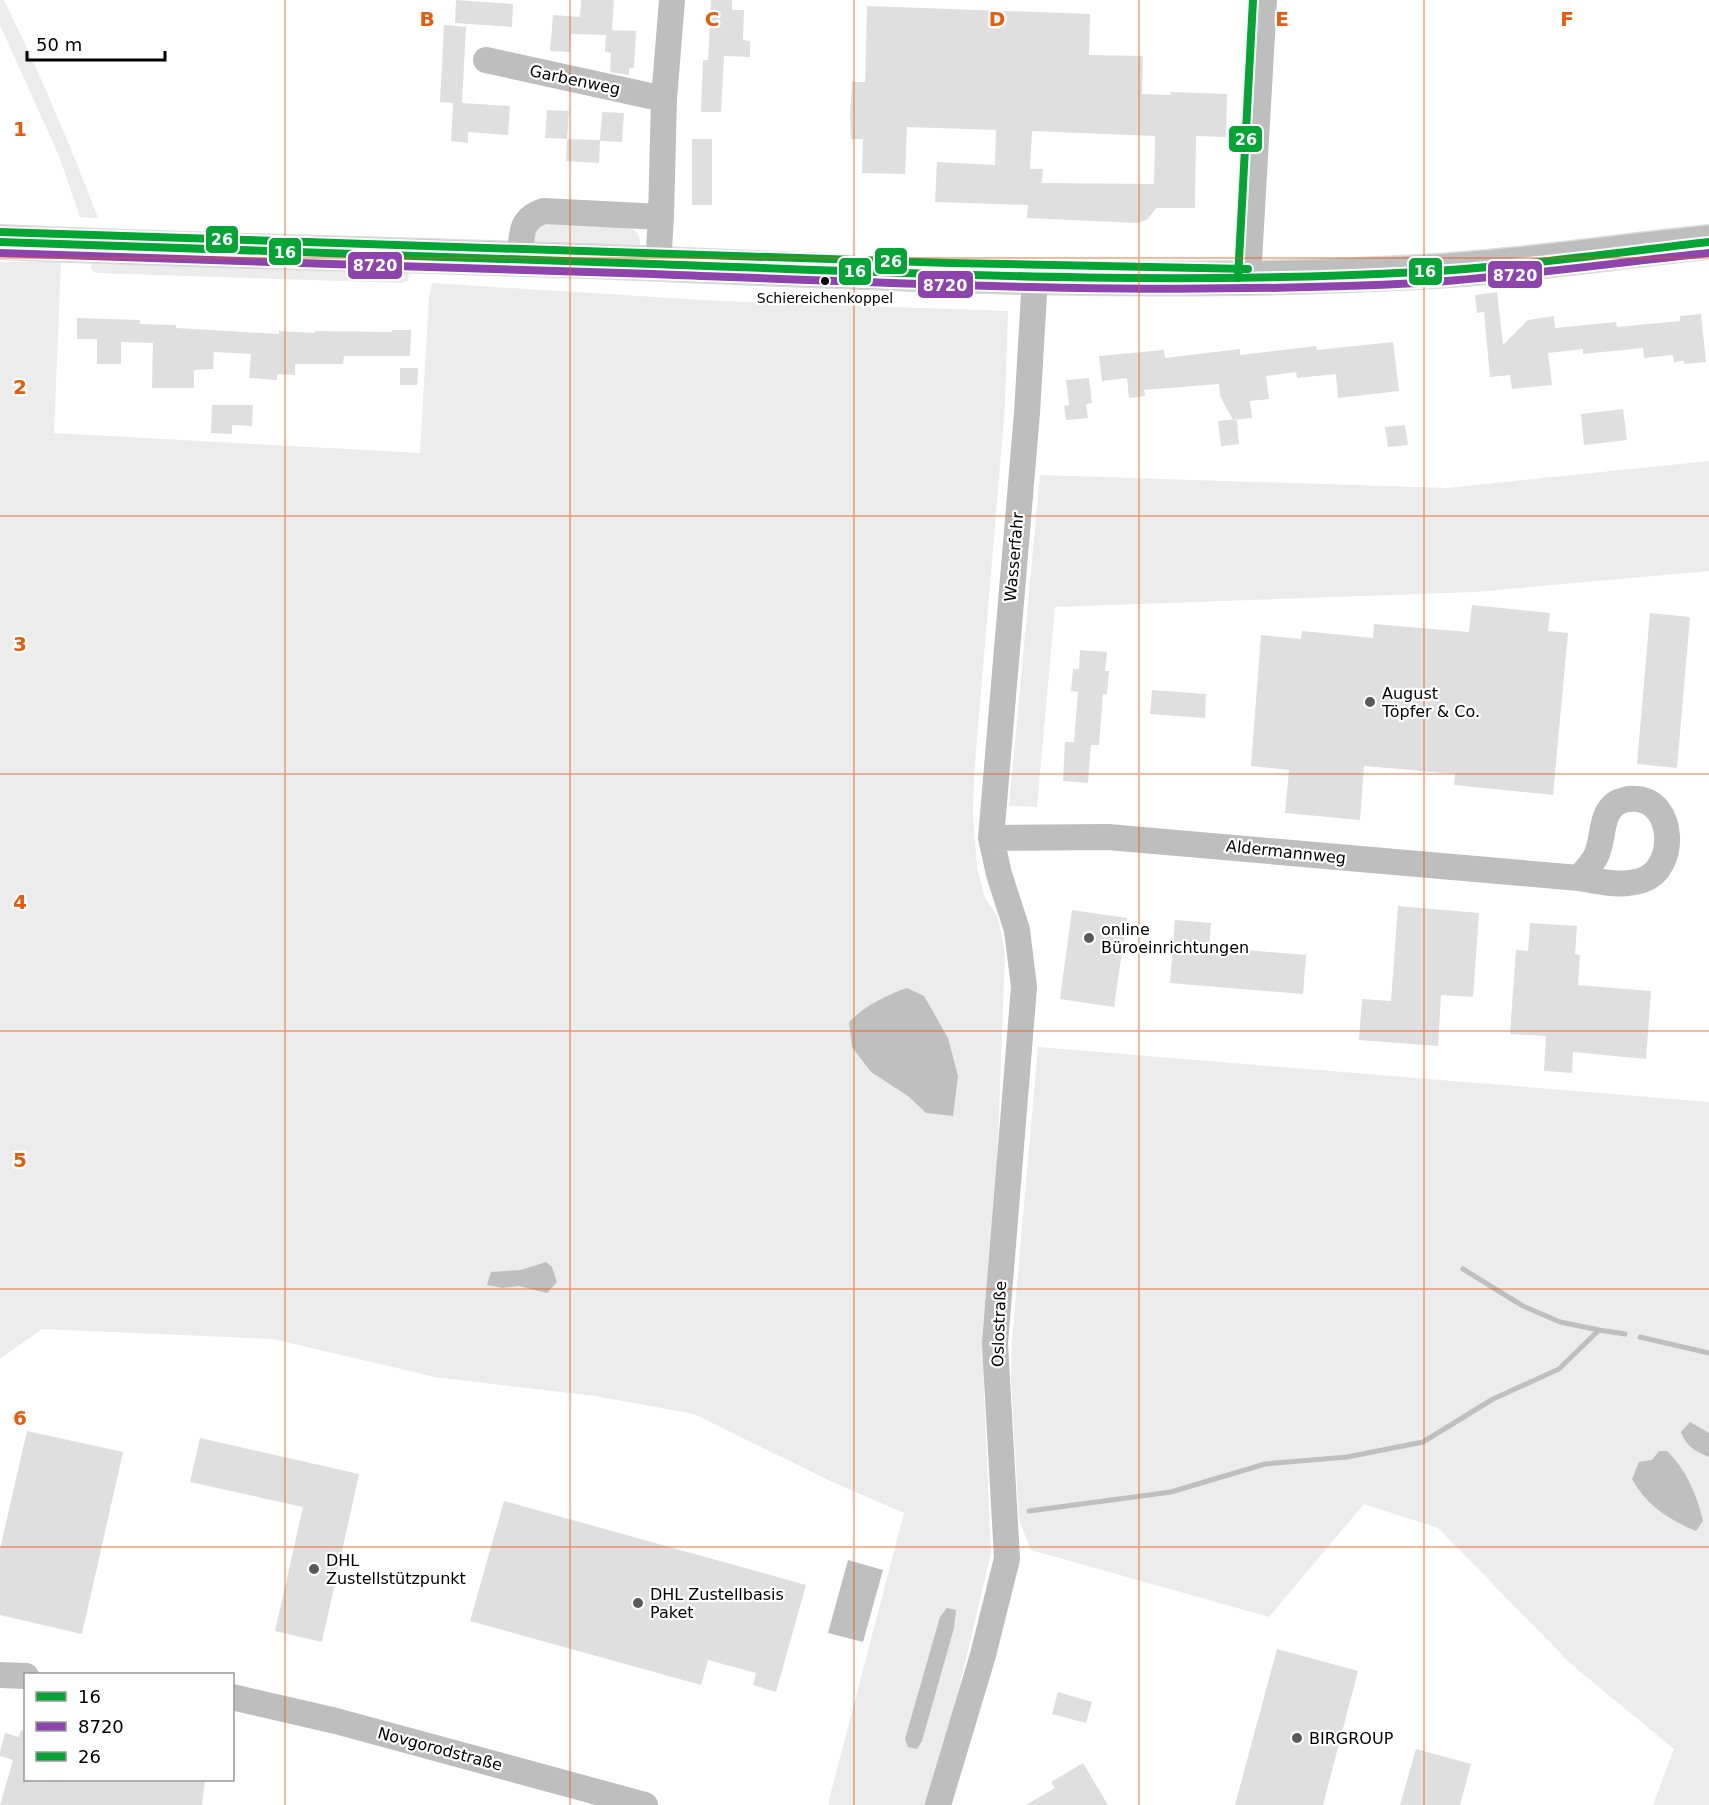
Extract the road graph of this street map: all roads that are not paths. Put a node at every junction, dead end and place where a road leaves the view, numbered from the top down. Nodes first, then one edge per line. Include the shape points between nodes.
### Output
1 (672, 0) edge
2 (1264, 0) edge
3 (486, 60) dead end
4 (664, 99) junction
5 (662, 217) junction
6 (0, 242) edge
7 (1709, 242) edge
8 (520, 260) junction
9 (658, 264) junction
10 (1035, 277) junction
11 (1248, 279) junction
12 (991, 838) junction
13 (1580, 878) dead end
14 (0, 1675) edge
15 (24, 1676) edge
16 (234, 1697) edge
17 (645, 1805) edge
18 (938, 1805) edge

1 - 4 street
2 - 11 street
3 - 4 street, Garbenweg
4 - 5 street
5 - 8 street via 544,212 533,215 524,224
5 - 9 street
6 - 8 main road
7 - 11 main road via 1422,272
8 - 9 main road
9 - 10 main road
10 - 11 main road
10 - 12 street, Wasserfahr
12 - 13 street, Aldermannweg via 1108,837
12 - 18 street, Oslostraße via 1017,930 1024,987 995,1344 1007,1559
14 - 15 street
16 - 17 street, Novgorodstraße via 336,1721

